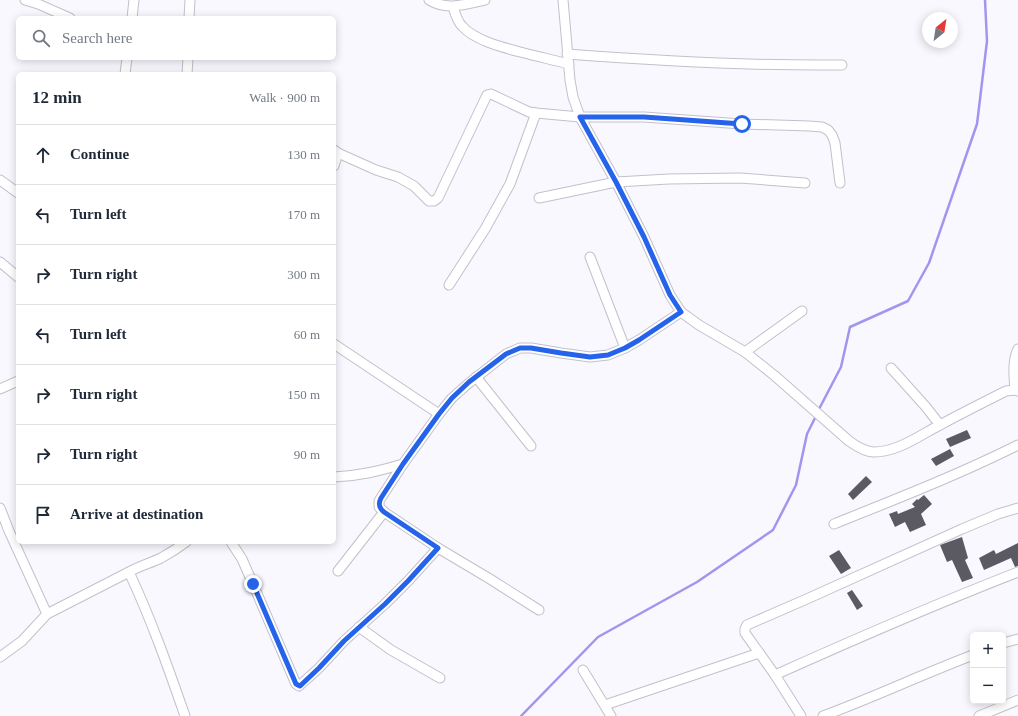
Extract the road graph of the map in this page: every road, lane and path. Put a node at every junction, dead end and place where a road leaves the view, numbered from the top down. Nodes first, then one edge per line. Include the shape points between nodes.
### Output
1 (25, 0) edge
2 (134, 0) edge
3 (190, 0) edge
4 (429, 0) edge
5 (485, 0) edge
6 (563, 0) edge
7 (454, 7) junction
8 (65, 16) edge
9 (132, 16) edge
10 (189, 16) edge
11 (567, 54) junction
12 (127, 60) edge
13 (188, 60) edge
14 (569, 64) junction
15 (842, 65) dead end
16 (125, 72) edge
17 (187, 72) edge
18 (536, 114) junction
19 (580, 117) junction
20 (336, 151) edge
21 (0, 180) edge
22 (616, 182) junction
23 (805, 183) dead end
24 (840, 183) dead end
25 (16, 192) edge
26 (539, 198) dead end
27 (590, 257) dead end
28 (0, 262) edge
29 (16, 275) edge
30 (449, 285) dead end
31 (802, 311) dead end
32 (681, 312) junction
33 (336, 345) edge
34 (625, 348) junction
35 (1018, 349) edge
36 (745, 352) junction
37 (891, 368) dead end
38 (476, 377) junction
39 (16, 384) edge
40 (0, 389) edge
41 (1017, 390) edge
42 (439, 414) junction
43 (940, 425) junction
44 (1018, 445) edge
45 (531, 446) dead end
46 (403, 464) junction
47 (336, 477) edge
48 (0, 508) edge
49 (1018, 508) edge
50 (384, 512) junction
51 (834, 524) dead end
52 (183, 544) edge
53 (233, 544) edge
54 (438, 548) junction
55 (338, 571) dead end
56 (128, 572) junction
57 (1018, 572) edge
58 (539, 610) dead end
59 (47, 614) junction
60 (359, 627) junction
61 (1018, 639) edge
62 (1006, 642) edge
63 (759, 654) junction
64 (970, 656) edge
65 (0, 657) edge
66 (583, 670) dead end
67 (775, 675) junction
68 (440, 678) dead end
69 (1018, 700) edge
70 (605, 705) junction
71 (185, 716) edge
72 (612, 716) edge
73 (800, 716) edge
74 (823, 716) edge
75 (979, 716) edge

1 - 8 street
2 - 9 street
3 - 10 street
4 - 7 street via 443,6
5 - 7 street
6 - 11 street
7 - 14 street via 461,26 480,39
11 - 14 street
11 - 15 street via 685,62
12 - 16 street
13 - 17 street
14 - 19 street via 573,97
18 - 19 street
18 - 20 street via 491,94 487,95 434,202 429,201 414,186 398,177 376,170
18 - 30 street via 510,184
19 - 22 street
19 - 24 street via 644,117 822,127 828,130 835,143
21 - 25 street
22 - 23 street via 740,178
22 - 26 street
22 - 32 street via 670,295
27 - 34 street
28 - 29 street
31 - 36 street
32 - 34 street
32 - 36 street
33 - 42 street
34 - 38 street via 608,355 590,357 520,348 506,354
35 - 41 street via 1014,364
36 - 43 street via 860,448 874,452 891,449
37 - 43 street
38 - 42 street via 452,398
38 - 45 street
39 - 40 street
41 - 43 street via 1006,391
42 - 46 street
44 - 51 street via 985,462
46 - 47 street via 371,473
46 - 50 street via 379,501 379,507
48 - 59 street
49 - 63 street via 962,529 747,625 745,633
50 - 54 street
50 - 55 street
52 - 56 street via 161,558
53 - 60 street via 297,685 300,685
54 - 58 street
54 - 60 street
56 - 59 street
56 - 71 street via 142,600
57 - 67 street via 918,612
59 - 65 street via 22,641
60 - 68 street via 391,650
61 - 62 street
63 - 67 street
63 - 70 street
64 - 74 street
66 - 70 street
67 - 73 street
69 - 75 street
70 - 72 street

